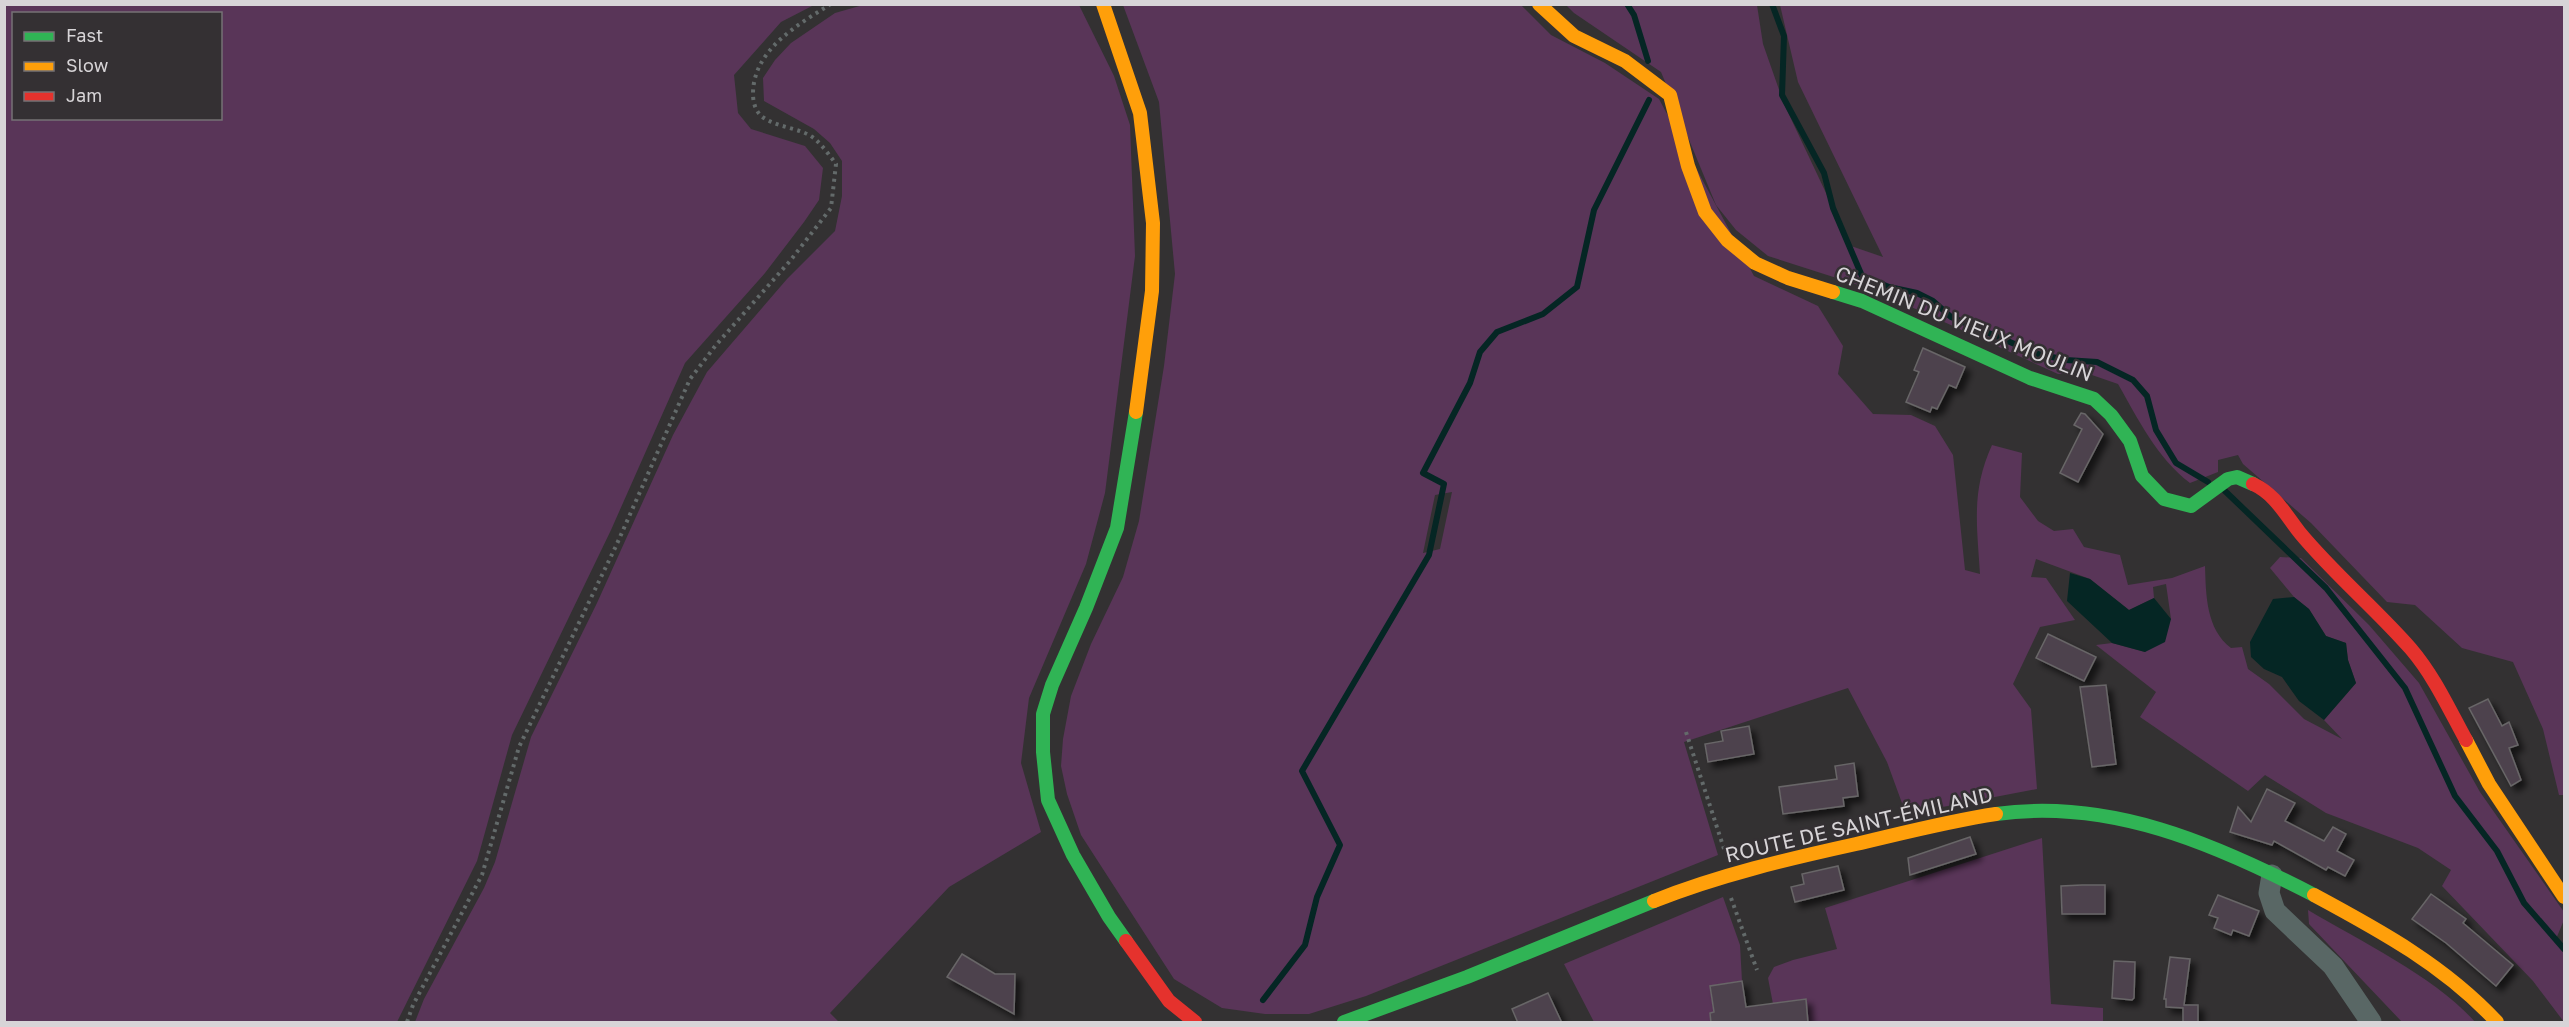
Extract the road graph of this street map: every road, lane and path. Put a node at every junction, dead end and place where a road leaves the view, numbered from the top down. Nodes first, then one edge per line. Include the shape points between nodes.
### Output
1 (831, 4) edge
2 (1103, 4) edge
3 (1539, 4) edge
4 (1686, 732) dead end
5 (2272, 875) junction
6 (1727, 877) junction
7 (2565, 897) edge
8 (1757, 970) dead end
9 (407, 1023) edge
10 (1195, 1023) edge
11 (1344, 1023) edge
12 (2371, 1023) edge
13 (2497, 1023) edge

1 - 9 path via 795,26 769,51 756,70 753,104 762,118 815,138 836,164 831,208 690,379 616,546 519,747 482,875
2 - 10 main road via 1140,113 1153,223 1152,291 1117,528 1052,685 1044,714 1043,752 1048,800 1073,855 1109,916 1169,1001
3 - 7 main road, CHEMIN DU VIEUX MOULIN via 1574,36 1625,61 1670,95 1688,166 1705,212 1726,240 1755,263 1788,278 1862,301 2030,378 2094,399 2130,441 2142,476 2164,499 2191,506 2228,479 2237,477 2262,488 2277,501 2300,533 2412,650 2435,682 2488,784
4 - 6 path via 1719,828
5 - 6 main road, ROUTE DE SAINT-ÉMILAND via 2184,834 2140,821 2030,810 1956,820
5 - 12 street via 2269,894 2275,911 2333,966
5 - 13 main road, ROUTE DE SAINT-ÉMILAND via 2373,927 2426,960 2483,1006
6 - 8 path
6 - 11 main road, ROUTE DE SAINT-ÉMILAND via 1688,888

